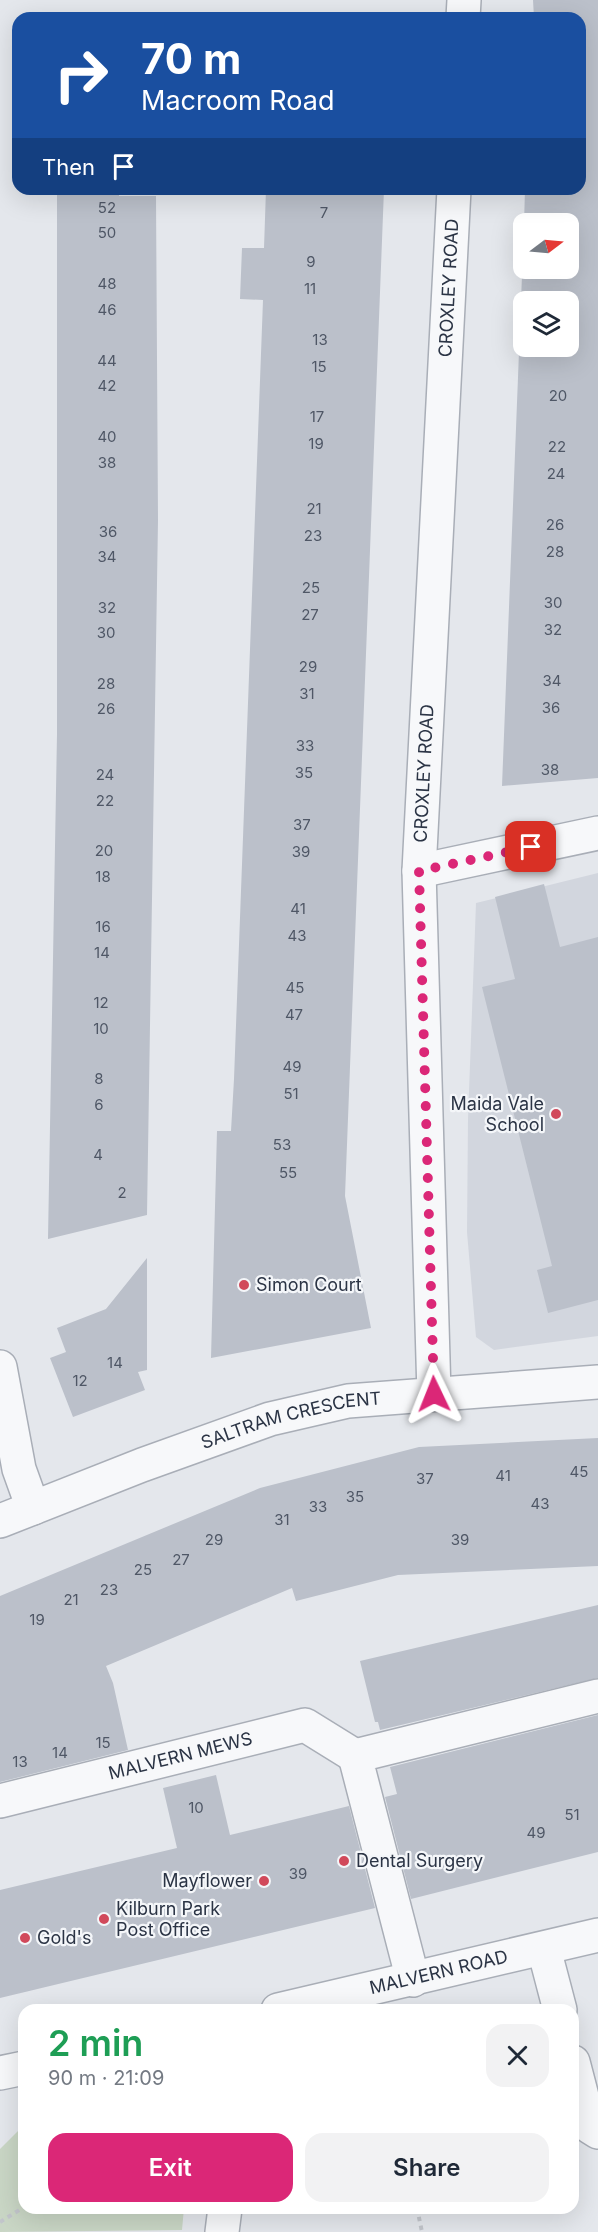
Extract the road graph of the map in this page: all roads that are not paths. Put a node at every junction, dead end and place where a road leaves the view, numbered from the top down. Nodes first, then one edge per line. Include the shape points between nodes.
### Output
1 (454, 195) edge
2 (598, 833) edge
3 (419, 871) junction
4 (0, 1367) edge
5 (598, 1382) edge
6 (434, 1394) junction
7 (33, 1508) junction
8 (0, 1521) edge
9 (598, 1696) edge
10 (355, 1756) junction
11 (0, 1801) edge
12 (598, 1935) edge
13 (544, 1948) junction
14 (413, 1980) junction
15 (305, 2004) edge
16 (558, 2004) edge
17 (18, 2069) edge
18 (0, 2073) edge
19 (579, 2085) edge
20 (598, 2132) edge
21 (224, 2214) edge
22 (222, 2232) edge

1 - 3 street, CROXLEY ROAD
2 - 3 street
3 - 6 street, CROXLEY ROAD
4 - 7 street via 19,1469
5 - 6 street, SALTRAM CRESCENT
6 - 7 street, SALTRAM CRESCENT via 348,1401 270,1419
7 - 8 street, SALTRAM CRESCENT
9 - 10 street
10 - 11 street, MALVERN MEWS via 305,1725
10 - 14 street
12 - 13 street, MALVERN ROAD
13 - 14 street, MALVERN ROAD
13 - 16 street
14 - 15 street, MALVERN ROAD
17 - 18 street
19 - 20 street via 590,2127
21 - 22 street

